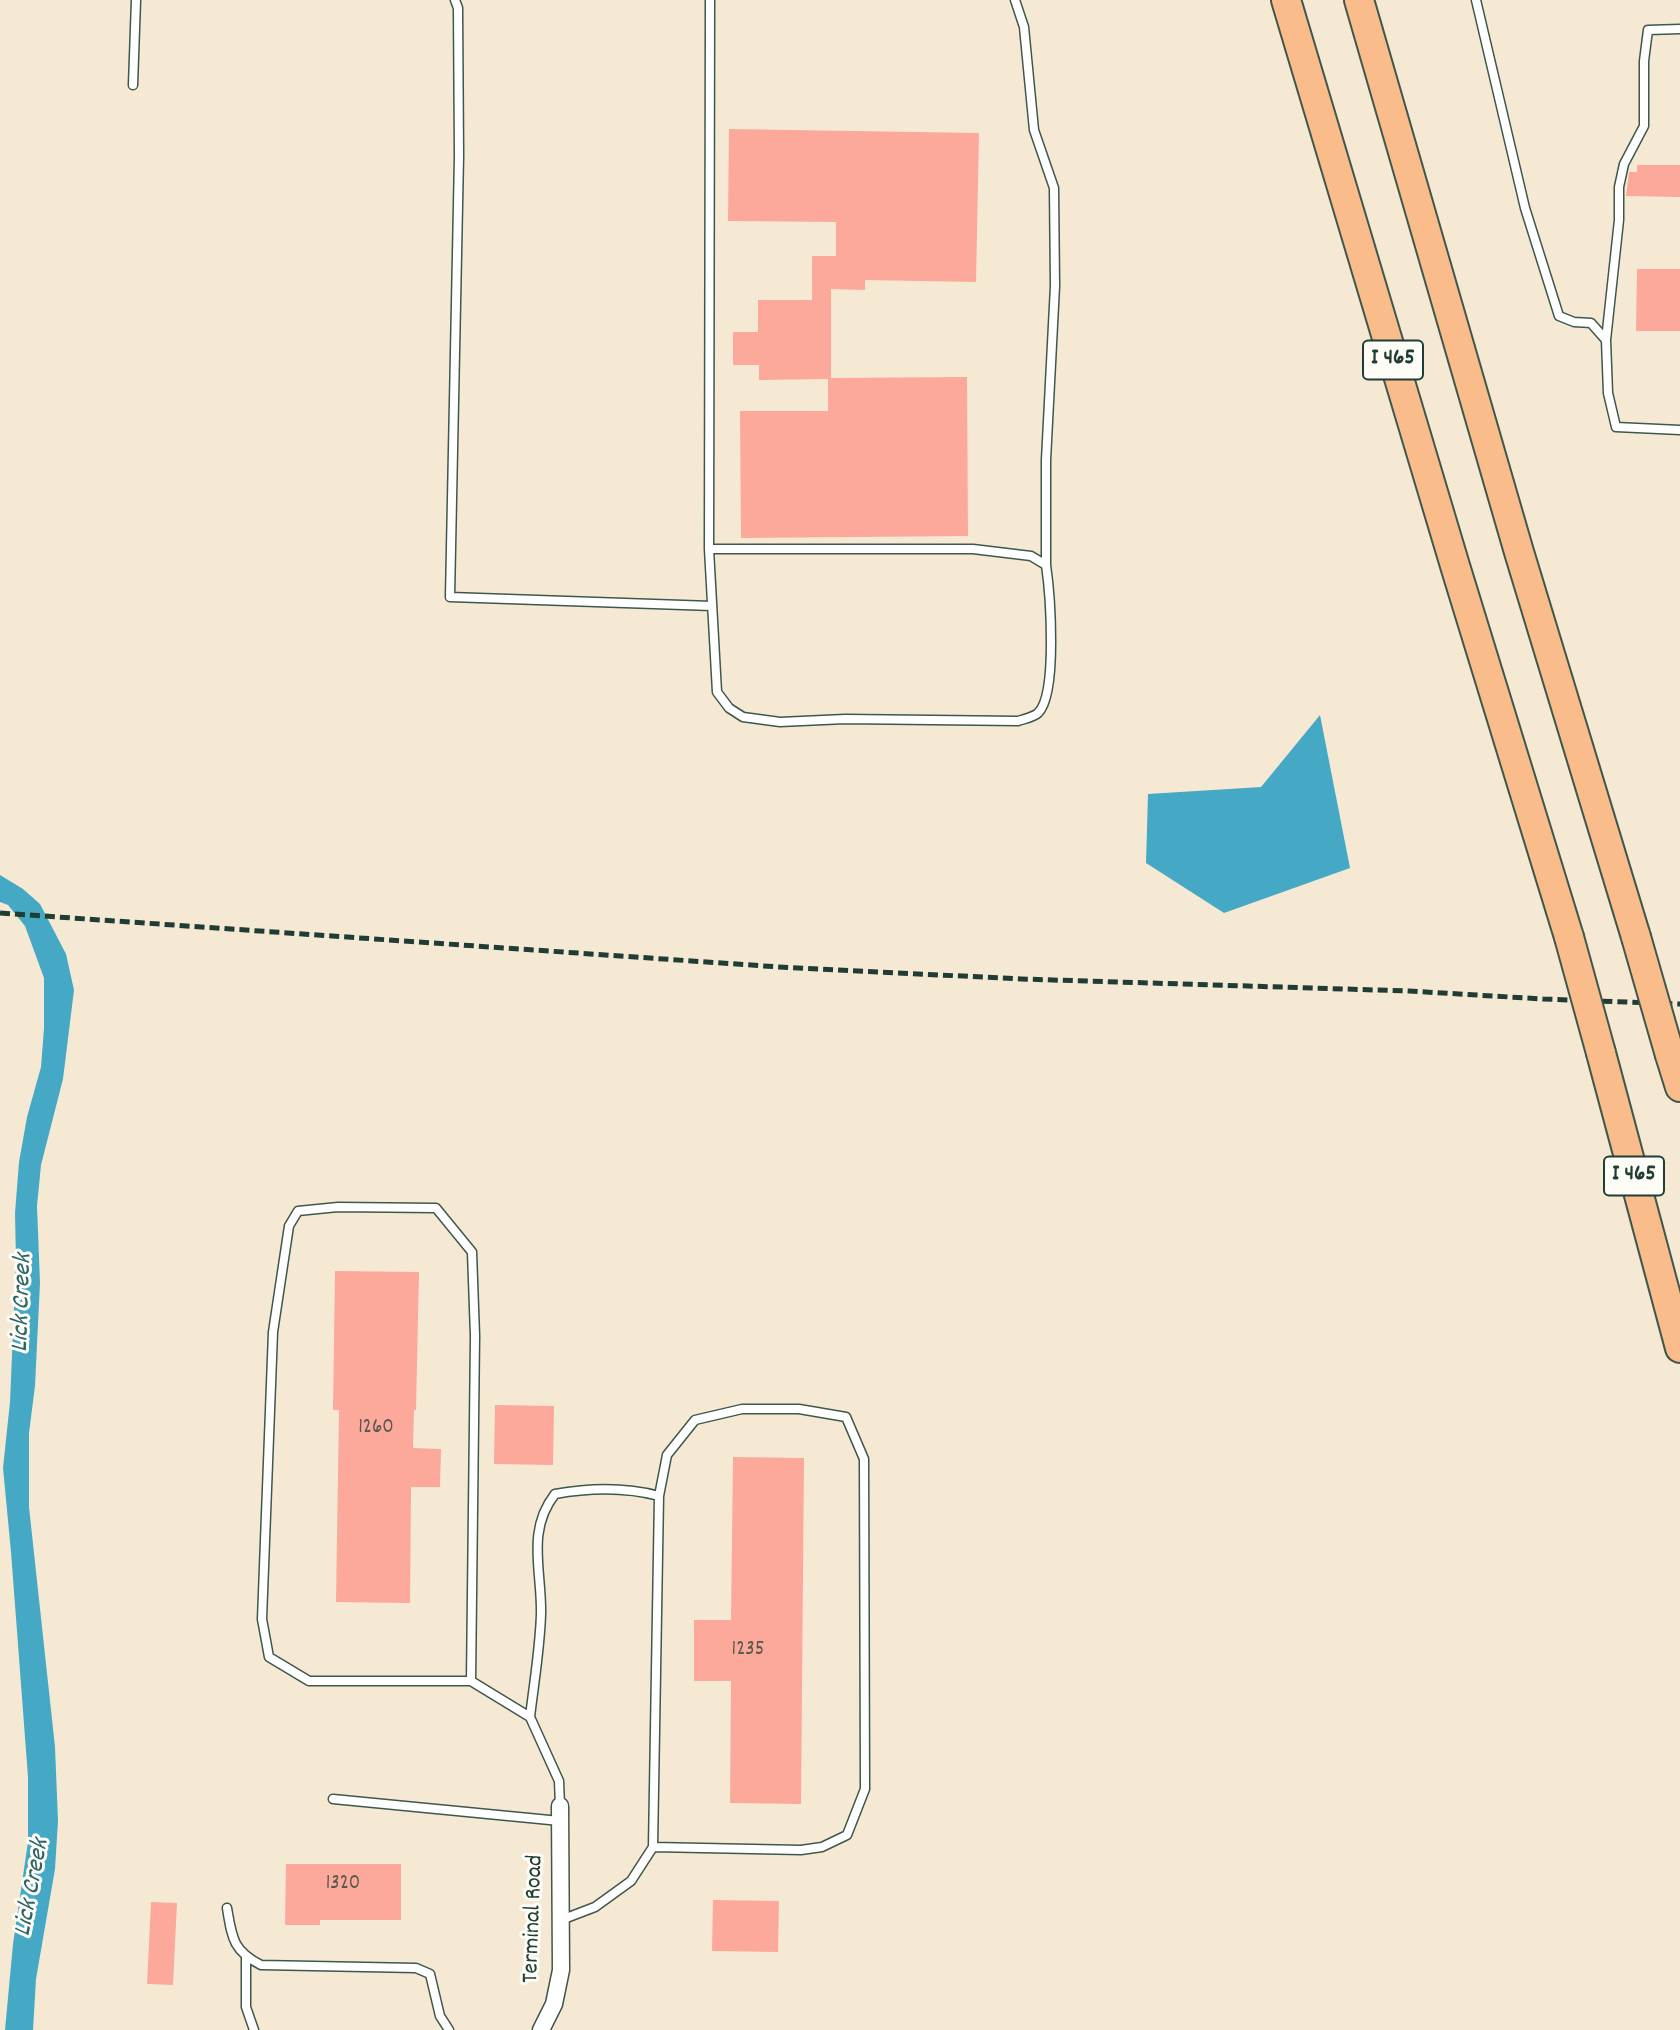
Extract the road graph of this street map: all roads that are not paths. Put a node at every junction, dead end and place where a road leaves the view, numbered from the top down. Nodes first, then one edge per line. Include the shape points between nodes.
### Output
1 (136, 0) edge
2 (455, 0) edge
3 (710, 0) edge
4 (1015, 0) edge
5 (1286, 0) edge
6 (1476, 0) edge
7 (1362, 10) edge
8 (1680, 29) edge
9 (133, 85) dead end
10 (1606, 340) junction
11 (1680, 430) edge
12 (709, 549) junction
13 (1046, 565) junction
14 (712, 606) junction
15 (1680, 1087) edge
16 (1680, 1348) edge
17 (659, 1496) junction
18 (471, 1681) junction
19 (530, 1717) junction
20 (333, 1799) dead end
21 (560, 1813) junction
22 (653, 1847) junction
23 (227, 1908) dead end
24 (561, 1920) junction
25 (246, 1957) junction
26 (254, 2030) edge
27 (449, 2030) edge
28 (541, 2030) edge

1 - 9 lane
2 - 14 lane via 459,156 450,597
3 - 12 lane
4 - 13 lane via 1024,27 1034,130 1054,188
5 - 16 highway, I 465, bridge via 1569,937
6 - 10 lane via 1525,208 1559,316 1591,323
7 - 15 highway, I 465, bridge
8 - 10 lane via 1648,30 1644,126 1624,164 1619,187
10 - 11 lane via 1608,393 1616,427
12 - 13 lane via 974,549 1031,556
12 - 14 lane
13 - 14 lane via 1051,652 1046,701 1037,714 1018,721 780,722 743,717 717,692
17 - 19 lane via 582,1489 555,1494 544,1508 537,1538 541,1614
17 - 22 lane
17 - 22 lane via 667,1455 695,1420 742,1409 799,1409 846,1417 864,1459 865,1790 847,1835 822,1847
18 - 18 lane via 472,1252 436,1208 298,1211 289,1226 273,1332 262,1619 269,1657 309,1681
18 - 19 lane
19 - 21 lane via 559,1781
20 - 21 lane
21 - 24 street, Terminal Road
22 - 24 lane via 631,1881 595,1908
23 - 25 lane via 232,1940
24 - 28 street, Terminal Road via 561,1970 554,2004
25 - 26 lane via 246,2007
25 - 27 lane via 261,1965 416,1968 430,1974 440,2016

